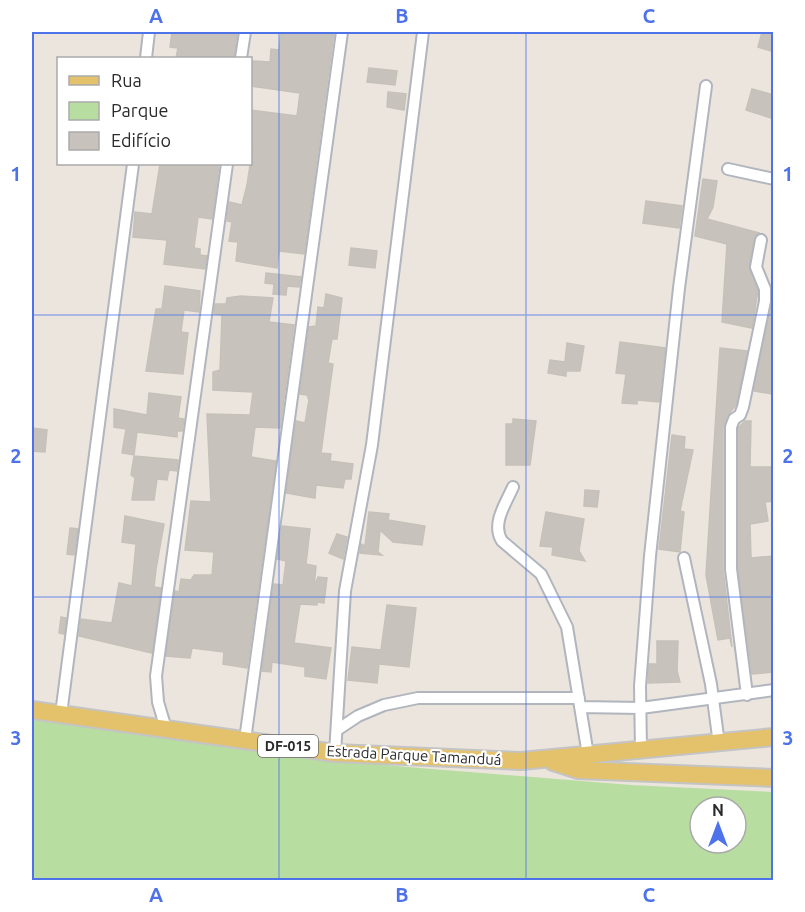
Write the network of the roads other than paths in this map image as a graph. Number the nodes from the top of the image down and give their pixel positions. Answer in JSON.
{"nodes":[{"id":1,"x":149,"y":32,"type":"edge"},
{"id":2,"x":245,"y":32,"type":"edge"},
{"id":3,"x":342,"y":32,"type":"edge"},
{"id":4,"x":423,"y":32,"type":"edge"},
{"id":5,"x":146,"y":57,"type":"edge"},
{"id":6,"x":241,"y":57,"type":"edge"},
{"id":7,"x":706,"y":86,"type":"dead end"},
{"id":8,"x":133,"y":165,"type":"edge"},
{"id":9,"x":227,"y":165,"type":"edge"},
{"id":10,"x":728,"y":169,"type":"dead end"},
{"id":11,"x":774,"y":179,"type":"edge"},
{"id":12,"x":761,"y":240,"type":"dead end"},
{"id":13,"x":513,"y":487,"type":"dead end"},
{"id":14,"x":684,"y":558,"type":"dead end"},
{"id":15,"x":774,"y":690,"type":"edge"},
{"id":16,"x":747,"y":695,"type":"junction"},
{"id":17,"x":713,"y":699,"type":"junction"},
{"id":18,"x":580,"y":703,"type":"junction"},
{"id":19,"x":641,"y":708,"type":"junction"},
{"id":20,"x":32,"y":710,"type":"edge"},
{"id":21,"x":61,"y":714,"type":"junction"},
{"id":22,"x":166,"y":729,"type":"junction"},
{"id":23,"x":337,"y":730,"type":"junction"},
{"id":24,"x":774,"y":737,"type":"edge"},
{"id":25,"x":245,"y":740,"type":"junction"},
{"id":26,"x":719,"y":744,"type":"junction"},
{"id":27,"x":641,"y":750,"type":"junction"},
{"id":28,"x":336,"y":753,"type":"junction"},
{"id":29,"x":588,"y":755,"type":"junction"},
{"id":30,"x":547,"y":760,"type":"junction"},
{"id":31,"x":774,"y":778,"type":"edge"}],
"edges":[{"from":1,"to":5,"type":"street"},
{"from":2,"to":6,"type":"street"},
{"from":3,"to":25,"type":"street"},
{"from":4,"to":23,"type":"street"},
{"from":7,"to":19,"type":"street"},
{"from":8,"to":21,"type":"street"},
{"from":9,"to":22,"type":"street"},
{"from":10,"to":11,"type":"street"},
{"from":12,"to":16,"type":"street"},
{"from":13,"to":18,"type":"street"},
{"from":14,"to":17,"type":"street"},
{"from":15,"to":16,"type":"street"},
{"from":16,"to":17,"type":"street"},
{"from":17,"to":19,"type":"street"},
{"from":17,"to":26,"type":"street"},
{"from":18,"to":19,"type":"street"},
{"from":18,"to":23,"type":"street"},
{"from":18,"to":29,"type":"street"},
{"from":19,"to":27,"type":"street"},
{"from":20,"to":21,"type":"main road","name":"Estrada Parque Tamanduá","number":"DF-015"},
{"from":21,"to":22,"type":"main road","name":"Estrada Parque Tamanduá","number":"DF-015"},
{"from":22,"to":25,"type":"main road","name":"Estrada Parque Tamanduá","number":"DF-015"},
{"from":23,"to":28,"type":"street"},
{"from":24,"to":26,"type":"main road","name":"Estrada Parque Tamanduá","number":"DF-015"},
{"from":25,"to":28,"type":"main road","name":"Estrada Parque Tamanduá","number":"DF-015"},
{"from":26,"to":27,"type":"main road","name":"Estrada Parque Tamanduá","number":"DF-015"},
{"from":27,"to":29,"type":"main road","name":"Estrada Parque Tamanduá","number":"DF-015"},
{"from":28,"to":30,"type":"main road","name":"Estrada Parque Tamanduá","number":"DF-015"},
{"from":29,"to":30,"type":"main road","name":"Estrada Parque Tamanduá","number":"DF-015"},
{"from":30,"to":31,"type":"main road","name":"Estrada Parque Tamanduá","number":"DF-015"}]}
